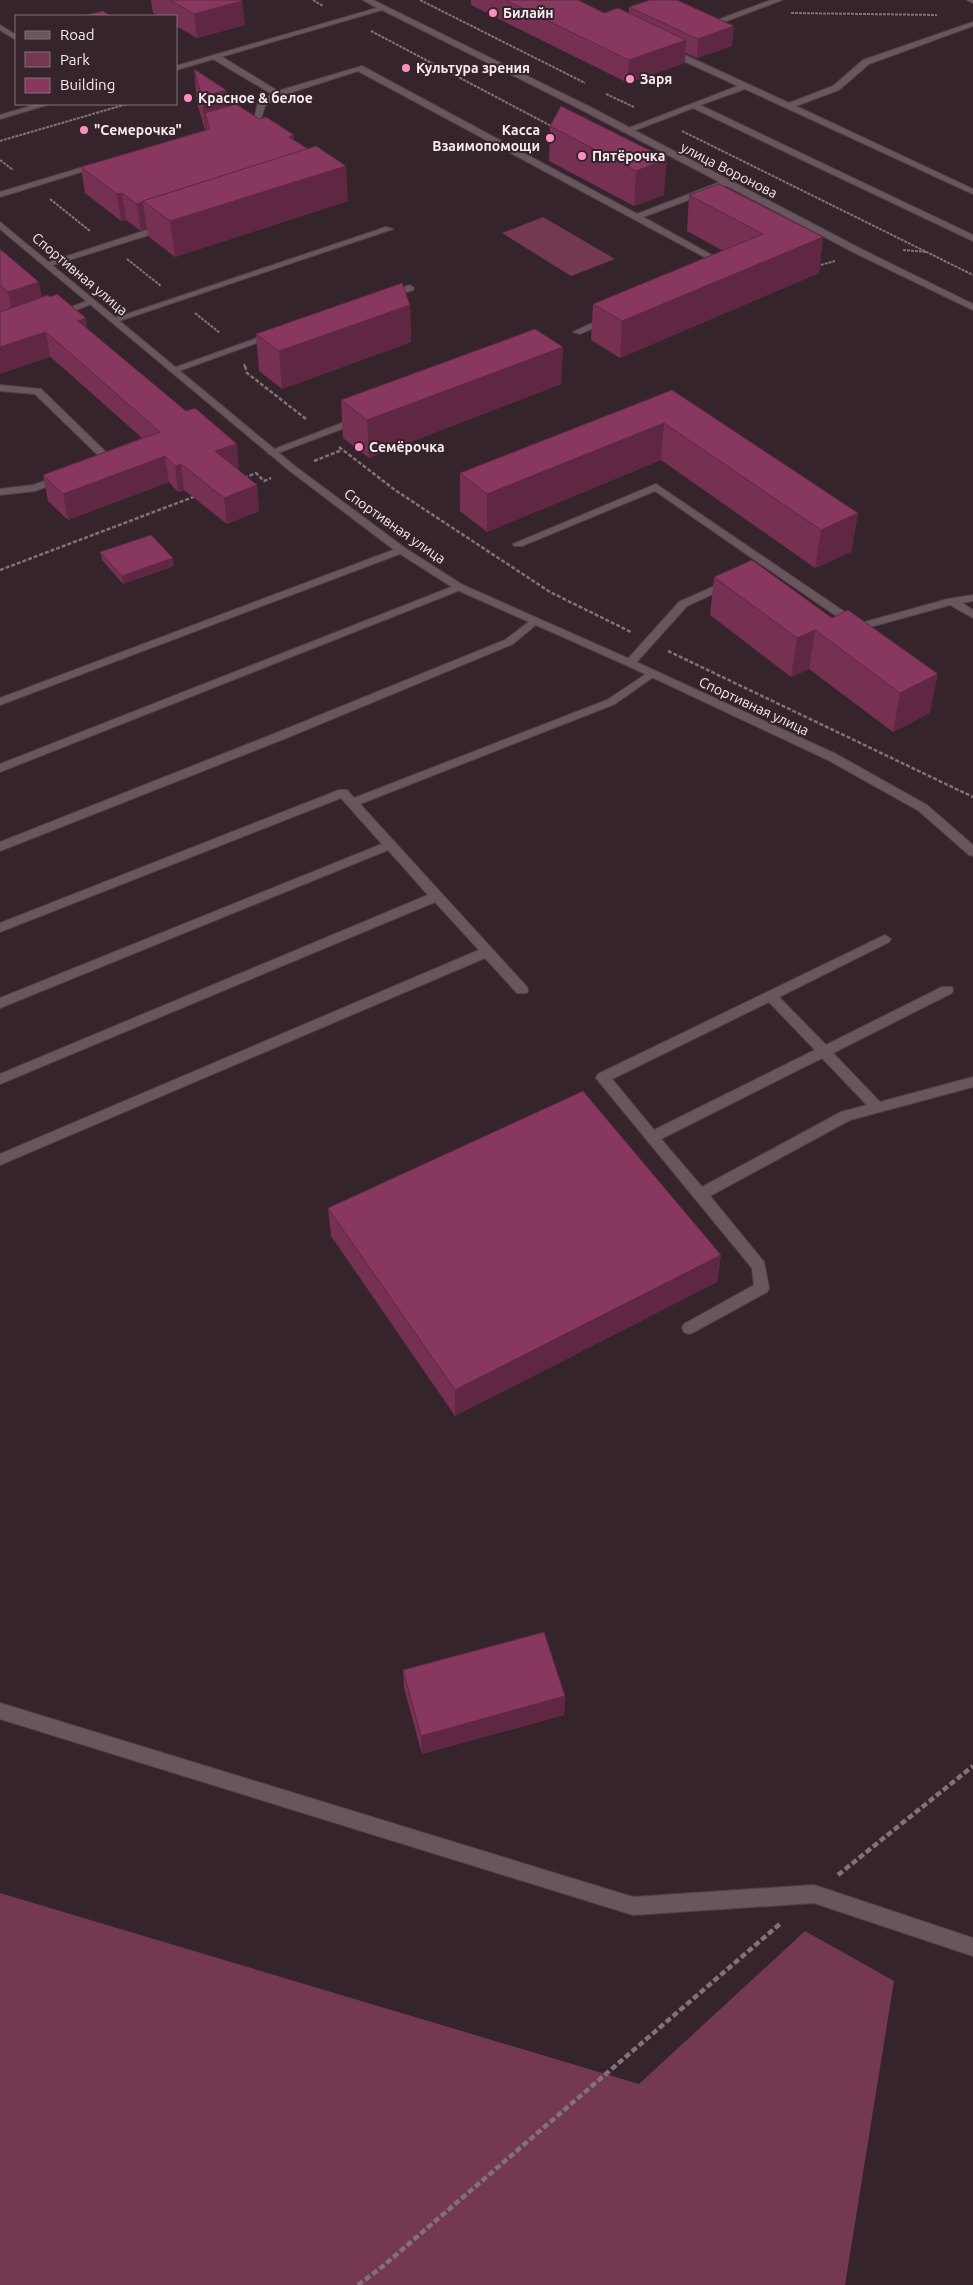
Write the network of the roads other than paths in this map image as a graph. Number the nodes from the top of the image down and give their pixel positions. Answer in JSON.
{"nodes":[{"id":1,"x":367,"y":0,"type":"edge"},
{"id":2,"x":778,"y":0,"type":"edge"},
{"id":3,"x":383,"y":8,"type":"junction"},
{"id":4,"x":973,"y":24,"type":"edge"},
{"id":5,"x":705,"y":26,"type":"edge"},
{"id":6,"x":0,"y":27,"type":"edge"},
{"id":7,"x":15,"y":37,"type":"edge"},
{"id":8,"x":665,"y":49,"type":"edge"},
{"id":9,"x":216,"y":57,"type":"junction"},
{"id":10,"x":178,"y":67,"type":"edge"},
{"id":11,"x":745,"y":86,"type":"junction"},
{"id":12,"x":277,"y":94,"type":"junction"},
{"id":13,"x":42,"y":105,"type":"edge"},
{"id":14,"x":695,"y":106,"type":"junction"},
{"id":15,"x":790,"y":106,"type":"junction"},
{"id":16,"x":0,"y":117,"type":"edge"},
{"id":17,"x":258,"y":120,"type":"junction"},
{"id":18,"x":265,"y":125,"type":"edge"},
{"id":19,"x":229,"y":128,"type":"edge"},
{"id":20,"x":625,"y":131,"type":"junction"},
{"id":21,"x":108,"y":163,"type":"edge"},
{"id":22,"x":726,"y":183,"type":"junction"},
{"id":23,"x":973,"y":192,"type":"edge"},
{"id":24,"x":0,"y":195,"type":"edge"},
{"id":25,"x":636,"y":218,"type":"junction"},
{"id":26,"x":173,"y":224,"type":"edge"},
{"id":27,"x":0,"y":225,"type":"edge"},
{"id":28,"x":388,"y":229,"type":"dead end"},
{"id":29,"x":973,"y":238,"type":"edge"},
{"id":30,"x":47,"y":264,"type":"junction"},
{"id":31,"x":722,"y":272,"type":"edge"},
{"id":32,"x":410,"y":288,"type":"dead end"},
{"id":33,"x":373,"y":301,"type":"edge"},
{"id":34,"x":92,"y":302,"type":"junction"},
{"id":35,"x":973,"y":307,"type":"edge"},
{"id":36,"x":614,"y":317,"type":"edge"},
{"id":37,"x":46,"y":318,"type":"edge"},
{"id":38,"x":114,"y":320,"type":"junction"},
{"id":39,"x":283,"y":332,"type":"edge"},
{"id":40,"x":577,"y":332,"type":"dead end"},
{"id":41,"x":173,"y":370,"type":"junction"},
{"id":42,"x":0,"y":388,"type":"edge"},
{"id":43,"x":368,"y":416,"type":"edge"},
{"id":44,"x":272,"y":452,"type":"junction"},
{"id":45,"x":90,"y":467,"type":"edge"},
{"id":46,"x":72,"y":474,"type":"edge"},
{"id":47,"x":0,"y":492,"type":"edge"},
{"id":48,"x":518,"y":544,"type":"dead end"},
{"id":49,"x":401,"y":550,"type":"junction"},
{"id":50,"x":742,"y":577,"type":"edge"},
{"id":51,"x":459,"y":587,"type":"junction"},
{"id":52,"x":973,"y":598,"type":"edge"},
{"id":53,"x":952,"y":601,"type":"junction"},
{"id":54,"x":973,"y":614,"type":"edge"},
{"id":55,"x":534,"y":621,"type":"junction"},
{"id":56,"x":859,"y":627,"type":"junction"},
{"id":57,"x":874,"y":638,"type":"edge"},
{"id":58,"x":630,"y":663,"type":"junction"},
{"id":59,"x":652,"y":673,"type":"junction"},
{"id":60,"x":0,"y":702,"type":"edge"},
{"id":61,"x":0,"y":768,"type":"edge"},
{"id":62,"x":352,"y":803,"type":"junction"},
{"id":63,"x":390,"y":845,"type":"junction"},
{"id":64,"x":0,"y":847,"type":"edge"},
{"id":65,"x":973,"y":852,"type":"edge"},
{"id":66,"x":437,"y":896,"type":"junction"},
{"id":67,"x":0,"y":928,"type":"edge"},
{"id":68,"x":885,"y":939,"type":"dead end"},
{"id":69,"x":487,"y":952,"type":"junction"},
{"id":70,"x":522,"y":990,"type":"dead end"},
{"id":71,"x":948,"y":990,"type":"dead end"},
{"id":72,"x":770,"y":995,"type":"junction"},
{"id":73,"x":0,"y":1003,"type":"edge"},
{"id":74,"x":824,"y":1051,"type":"junction"},
{"id":75,"x":0,"y":1079,"type":"edge"},
{"id":76,"x":973,"y":1082,"type":"edge"},
{"id":77,"x":878,"y":1108,"type":"junction"},
{"id":78,"x":652,"y":1137,"type":"junction"},
{"id":79,"x":0,"y":1160,"type":"edge"},
{"id":80,"x":700,"y":1195,"type":"junction"},
{"id":81,"x":689,"y":1328,"type":"dead end"},
{"id":82,"x":0,"y":1711,"type":"edge"},
{"id":83,"x":973,"y":1947,"type":"edge"}],
"edges":[{"from":1,"to":3,"type":"street","name":"улица Воронова"},
{"from":2,"to":5,"type":"street"},
{"from":3,"to":9,"type":"street"},
{"from":3,"to":20,"type":"street","name":"улица Воронова"},
{"from":4,"to":15,"type":"street"},
{"from":6,"to":7,"type":"street"},
{"from":8,"to":11,"type":"street"},
{"from":9,"to":10,"type":"street"},
{"from":9,"to":12,"type":"street"},
{"from":11,"to":14,"type":"street"},
{"from":11,"to":15,"type":"street"},
{"from":12,"to":17,"type":"street"},
{"from":12,"to":25,"type":"street"},
{"from":13,"to":16,"type":"street"},
{"from":14,"to":20,"type":"street"},
{"from":14,"to":29,"type":"street"},
{"from":15,"to":23,"type":"street"},
{"from":17,"to":18,"type":"street"},
{"from":17,"to":19,"type":"street"},
{"from":20,"to":22,"type":"street","name":"улица Воронова"},
{"from":21,"to":24,"type":"street"},
{"from":22,"to":25,"type":"street"},
{"from":22,"to":35,"type":"street","name":"улица Воронова"},
{"from":25,"to":31,"type":"street"},
{"from":26,"to":30,"type":"street"},
{"from":27,"to":30,"type":"street","name":"Спортивная улица"},
{"from":28,"to":38,"type":"street"},
{"from":30,"to":34,"type":"street","name":"Спортивная улица"},
{"from":32,"to":33,"type":"street"},
{"from":34,"to":37,"type":"street"},
{"from":34,"to":38,"type":"street","name":"Спортивная улица"},
{"from":36,"to":40,"type":"street"},
{"from":38,"to":41,"type":"street","name":"Спортивная улица"},
{"from":39,"to":41,"type":"street"},
{"from":41,"to":44,"type":"street","name":"Спортивная улица"},
{"from":42,"to":45,"type":"street"},
{"from":43,"to":44,"type":"street"},
{"from":44,"to":49,"type":"street","name":"Спортивная улица"},
{"from":46,"to":47,"type":"street"},
{"from":48,"to":56,"type":"street"},
{"from":49,"to":51,"type":"street","name":"Спортивная улица"},
{"from":49,"to":60,"type":"street"},
{"from":50,"to":58,"type":"lane"},
{"from":51,"to":55,"type":"street","name":"Спортивная улица"},
{"from":51,"to":61,"type":"street"},
{"from":52,"to":53,"type":"street"},
{"from":53,"to":54,"type":"lane"},
{"from":53,"to":56,"type":"street"},
{"from":55,"to":58,"type":"street","name":"Спортивная улица"},
{"from":55,"to":64,"type":"street"},
{"from":56,"to":57,"type":"street"},
{"from":58,"to":59,"type":"street","name":"Спортивная улица"},
{"from":59,"to":62,"type":"street"},
{"from":59,"to":65,"type":"street","name":"Спортивная улица"},
{"from":62,"to":63,"type":"street"},
{"from":62,"to":67,"type":"street"},
{"from":63,"to":66,"type":"street"},
{"from":63,"to":73,"type":"street"},
{"from":66,"to":69,"type":"street"},
{"from":66,"to":75,"type":"street"},
{"from":68,"to":72,"type":"street"},
{"from":69,"to":70,"type":"street"},
{"from":69,"to":79,"type":"street"},
{"from":71,"to":74,"type":"street"},
{"from":72,"to":74,"type":"street"},
{"from":72,"to":78,"type":"street"},
{"from":74,"to":77,"type":"street"},
{"from":74,"to":78,"type":"street"},
{"from":76,"to":77,"type":"street"},
{"from":77,"to":80,"type":"street"},
{"from":78,"to":80,"type":"street"},
{"from":80,"to":81,"type":"street"},
{"from":82,"to":83,"type":"street"}]}
